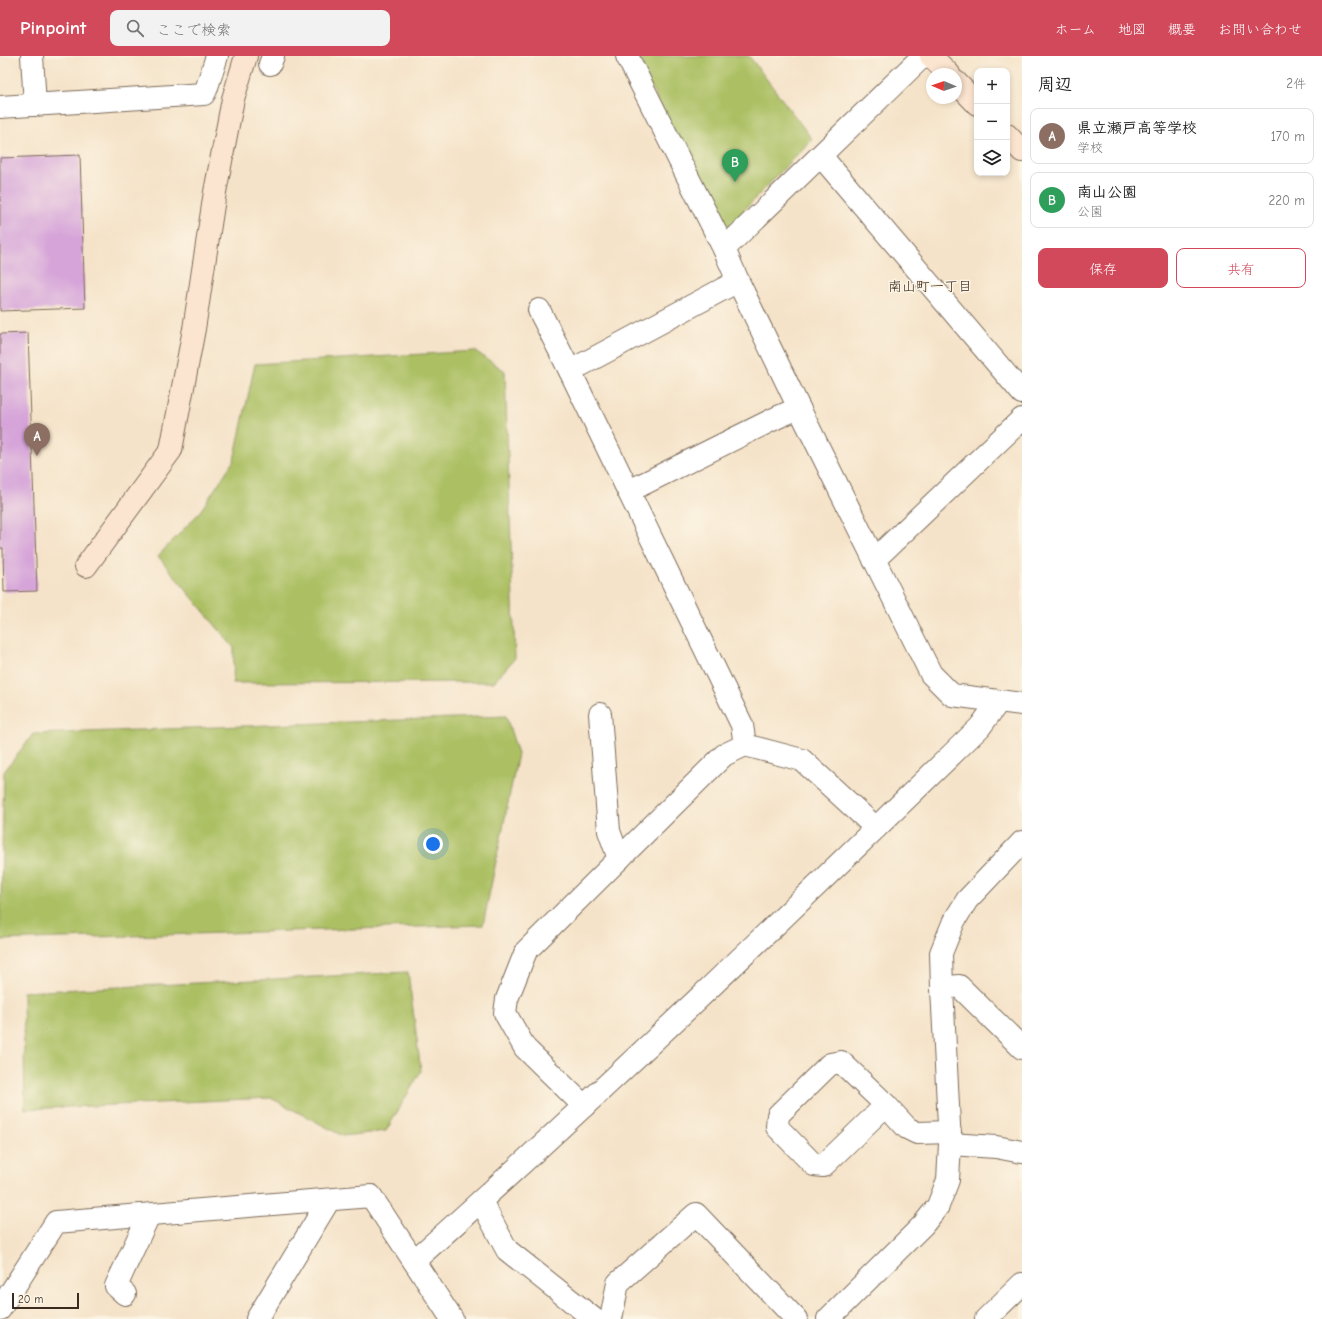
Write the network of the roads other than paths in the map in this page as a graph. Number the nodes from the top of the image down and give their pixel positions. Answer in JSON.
{"nodes":[{"id":1,"x":32,"y":56,"type":"edge"},
{"id":2,"x":217,"y":56,"type":"edge"},
{"id":3,"x":246,"y":56,"type":"edge"},
{"id":4,"x":627,"y":56,"type":"edge"},
{"id":5,"x":922,"y":56,"type":"edge"},
{"id":6,"x":931,"y":56,"type":"edge"},
{"id":7,"x":942,"y":68,"type":"edge"},
{"id":8,"x":962,"y":88,"type":"edge"},
{"id":9,"x":974,"y":101,"type":"edge"},
{"id":10,"x":35,"y":105,"type":"junction"},
{"id":11,"x":0,"y":107,"type":"edge"},
{"id":12,"x":1010,"y":138,"type":"edge"},
{"id":13,"x":1022,"y":151,"type":"edge"},
{"id":14,"x":821,"y":156,"type":"junction"},
{"id":15,"x":724,"y":249,"type":"junction"},
{"id":16,"x":738,"y":281,"type":"junction"},
{"id":17,"x":538,"y":310,"type":"dead end"},
{"id":18,"x":570,"y":370,"type":"junction"},
{"id":19,"x":1022,"y":393,"type":"edge"},
{"id":20,"x":799,"y":408,"type":"junction"},
{"id":21,"x":1022,"y":419,"type":"edge"},
{"id":22,"x":629,"y":491,"type":"junction"},
{"id":23,"x":874,"y":560,"type":"junction"},
{"id":24,"x":86,"y":566,"type":"dead end"},
{"id":25,"x":999,"y":701,"type":"junction"},
{"id":26,"x":1022,"y":704,"type":"edge"},
{"id":27,"x":600,"y":714,"type":"dead end"},
{"id":28,"x":745,"y":745,"type":"junction"},
{"id":29,"x":876,"y":828,"type":"junction"},
{"id":30,"x":1019,"y":851,"type":"edge"},
{"id":31,"x":619,"y":859,"type":"junction"},
{"id":32,"x":942,"y":988,"type":"junction"},
{"id":33,"x":1022,"y":1048,"type":"edge"},
{"id":34,"x":886,"y":1105,"type":"junction"},
{"id":35,"x":584,"y":1106,"type":"junction"},
{"id":36,"x":950,"y":1138,"type":"junction"},
{"id":37,"x":1022,"y":1152,"type":"edge"},
{"id":38,"x":329,"y":1200,"type":"junction"},
{"id":39,"x":481,"y":1201,"type":"junction"},
{"id":40,"x":149,"y":1215,"type":"junction"},
{"id":41,"x":414,"y":1261,"type":"junction"},
{"id":42,"x":1022,"y":1284,"type":"edge"},
{"id":43,"x":125,"y":1294,"type":"dead end"},
{"id":44,"x":2,"y":1302,"type":"edge"},
{"id":45,"x":258,"y":1319,"type":"edge"},
{"id":46,"x":452,"y":1319,"type":"edge"},
{"id":47,"x":594,"y":1319,"type":"edge"},
{"id":48,"x":611,"y":1319,"type":"edge"},
{"id":49,"x":796,"y":1319,"type":"edge"},
{"id":50,"x":828,"y":1319,"type":"edge"},
{"id":51,"x":986,"y":1319,"type":"edge"}],
"edges":[{"from":1,"to":10,"type":"street"},
{"from":2,"to":10,"type":"street"},
{"from":3,"to":24,"type":"street"},
{"from":4,"to":15,"type":"street"},
{"from":5,"to":14,"type":"street"},
{"from":6,"to":7,"type":"street"},
{"from":8,"to":9,"type":"street"},
{"from":10,"to":11,"type":"street"},
{"from":12,"to":13,"type":"street"},
{"from":14,"to":15,"type":"street"},
{"from":14,"to":19,"type":"street"},
{"from":15,"to":16,"type":"street"},
{"from":16,"to":18,"type":"street"},
{"from":16,"to":20,"type":"street"},
{"from":17,"to":18,"type":"street"},
{"from":18,"to":22,"type":"street"},
{"from":20,"to":22,"type":"street"},
{"from":20,"to":23,"type":"street"},
{"from":21,"to":23,"type":"street"},
{"from":22,"to":28,"type":"street"},
{"from":23,"to":25,"type":"street"},
{"from":25,"to":26,"type":"street"},
{"from":25,"to":29,"type":"street"},
{"from":27,"to":31,"type":"street"},
{"from":28,"to":29,"type":"street"},
{"from":28,"to":31,"type":"street"},
{"from":29,"to":35,"type":"street"},
{"from":30,"to":32,"type":"street"},
{"from":31,"to":35,"type":"street"},
{"from":32,"to":33,"type":"street"},
{"from":32,"to":36,"type":"street"},
{"from":34,"to":34,"type":"street"},
{"from":34,"to":36,"type":"street"},
{"from":35,"to":39,"type":"street"},
{"from":36,"to":37,"type":"street"},
{"from":36,"to":50,"type":"street"},
{"from":38,"to":40,"type":"street"},
{"from":38,"to":41,"type":"street"},
{"from":38,"to":45,"type":"street"},
{"from":39,"to":41,"type":"street"},
{"from":39,"to":47,"type":"street"},
{"from":40,"to":43,"type":"street"},
{"from":40,"to":44,"type":"street"},
{"from":41,"to":46,"type":"street"},
{"from":42,"to":51,"type":"street"},
{"from":48,"to":49,"type":"street"}]}
